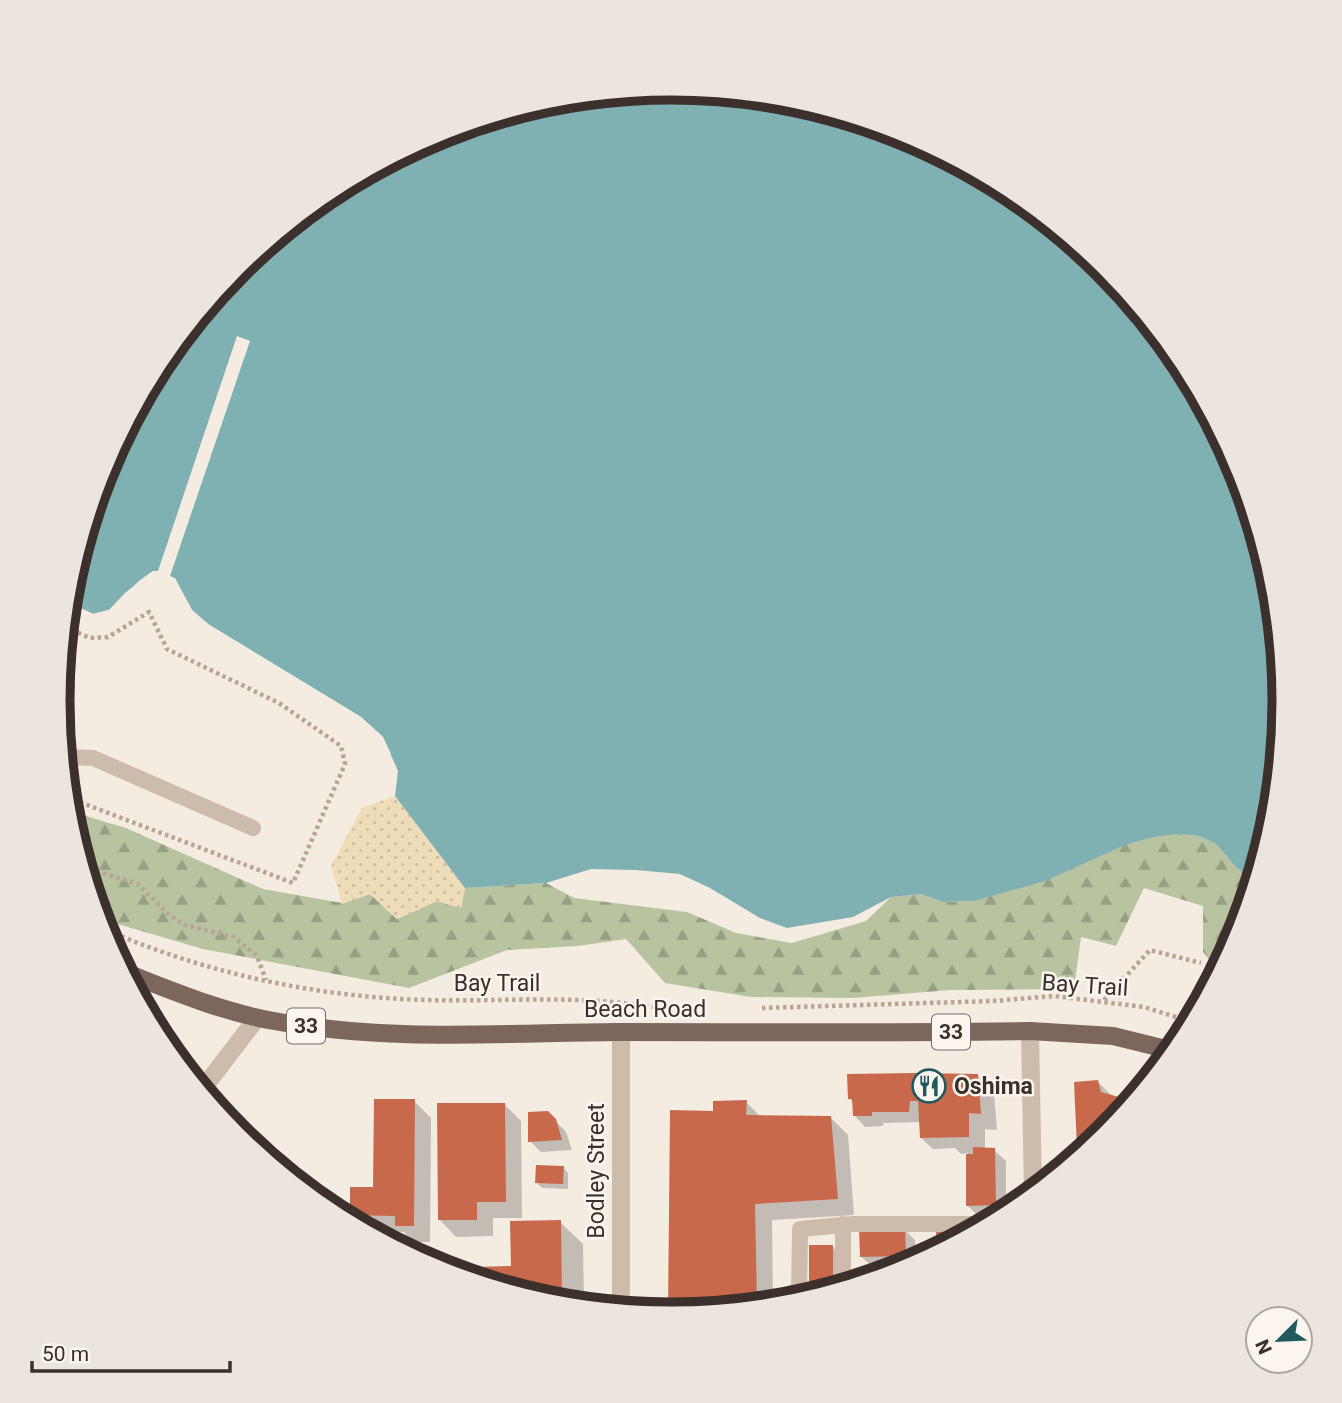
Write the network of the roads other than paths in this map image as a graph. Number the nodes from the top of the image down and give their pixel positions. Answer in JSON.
{"nodes":[{"id":1,"x":73,"y":757,"type":"edge"},
{"id":2,"x":253,"y":828,"type":"dead end"},
{"id":3,"x":138,"y":977,"type":"edge"},
{"id":4,"x":257,"y":1018,"type":"junction"},
{"id":5,"x":1030,"y":1031,"type":"junction"},
{"id":6,"x":621,"y":1032,"type":"junction"},
{"id":7,"x":1162,"y":1048,"type":"edge"},
{"id":8,"x":207,"y":1083,"type":"edge"},
{"id":9,"x":1033,"y":1181,"type":"edge"},
{"id":10,"x":843,"y":1224,"type":"junction"},
{"id":11,"x":968,"y":1224,"type":"edge"},
{"id":12,"x":843,"y":1277,"type":"edge"},
{"id":13,"x":799,"y":1288,"type":"edge"},
{"id":14,"x":621,"y":1300,"type":"edge"}],
"edges":[{"from":1,"to":2,"type":"lane"},
{"from":3,"to":4,"type":"main road","name":"Beach Road","number":"33"},
{"from":4,"to":6,"type":"main road","name":"Beach Road","number":"33"},
{"from":4,"to":8,"type":"street"},
{"from":5,"to":6,"type":"main road","name":"Beach Road","number":"33"},
{"from":5,"to":7,"type":"main road","name":"Beach Road","number":"33"},
{"from":5,"to":9,"type":"street"},
{"from":6,"to":14,"type":"street","name":"Bodley Street"},
{"from":10,"to":11,"type":"lane"},
{"from":10,"to":12,"type":"lane"},
{"from":10,"to":13,"type":"lane"}]}
